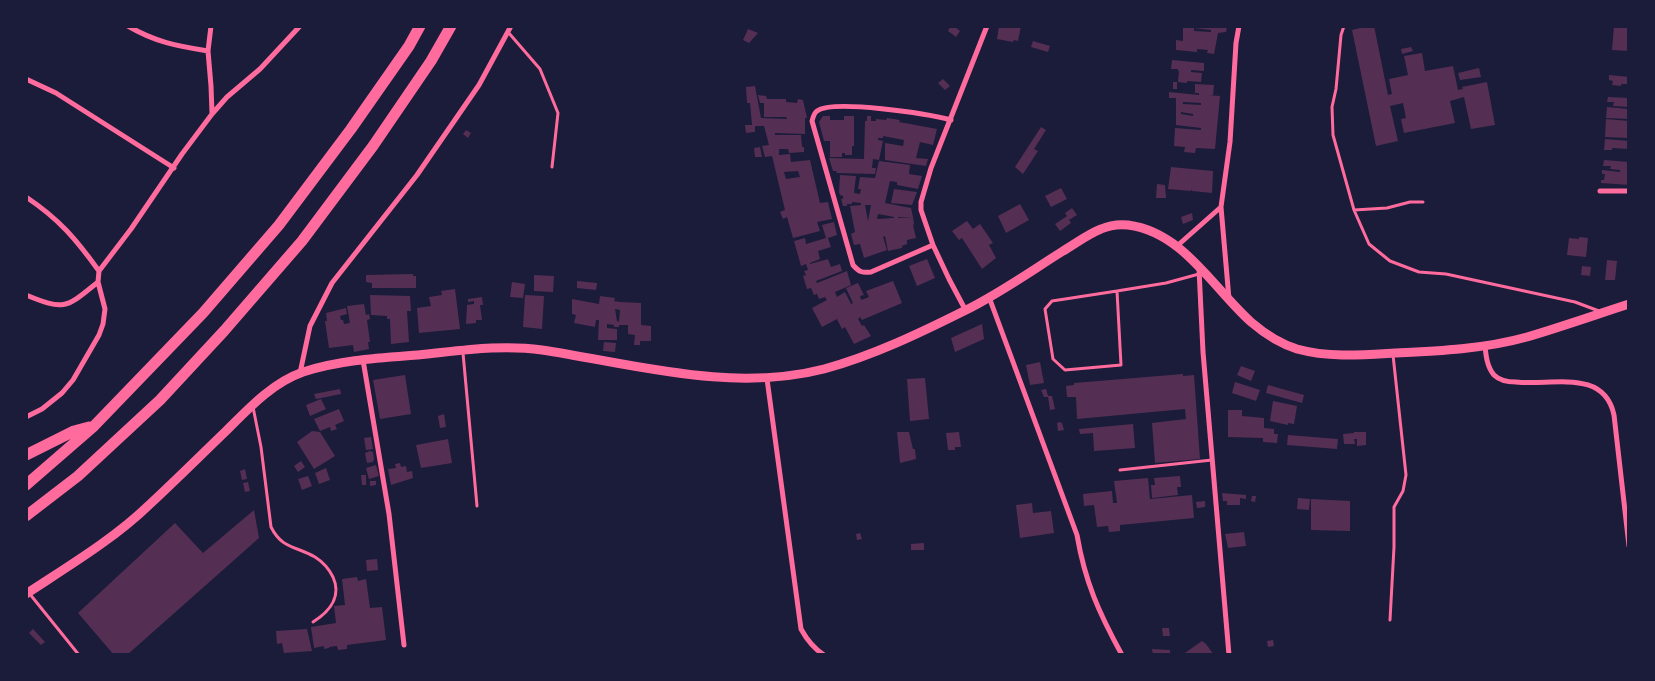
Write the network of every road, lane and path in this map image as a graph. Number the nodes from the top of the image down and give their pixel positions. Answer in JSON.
{"nodes":[{"id":1,"x":128,"y":26,"type":"edge"},
{"id":2,"x":211,"y":26,"type":"edge"},
{"id":3,"x":300,"y":26,"type":"edge"},
{"id":4,"x":420,"y":26,"type":"edge"},
{"id":5,"x":451,"y":26,"type":"edge"},
{"id":6,"x":511,"y":26,"type":"edge"},
{"id":7,"x":987,"y":26,"type":"edge"},
{"id":8,"x":1239,"y":26,"type":"edge"},
{"id":9,"x":1344,"y":26,"type":"edge"},
{"id":10,"x":508,"y":32,"type":"junction"},
{"id":11,"x":208,"y":51,"type":"junction"},
{"id":12,"x":26,"y":79,"type":"edge"},
{"id":13,"x":212,"y":114,"type":"junction"},
{"id":14,"x":951,"y":120,"type":"junction"},
{"id":15,"x":552,"y":167,"type":"dead end"},
{"id":16,"x":174,"y":168,"type":"junction"},
{"id":17,"x":1600,"y":191,"type":"dead end"},
{"id":18,"x":1629,"y":191,"type":"edge"},
{"id":19,"x":26,"y":196,"type":"edge"},
{"id":20,"x":1423,"y":202,"type":"dead end"},
{"id":21,"x":1221,"y":207,"type":"junction"},
{"id":22,"x":1354,"y":210,"type":"junction"},
{"id":23,"x":933,"y":245,"type":"junction"},
{"id":24,"x":1177,"y":246,"type":"junction"},
{"id":25,"x":1199,"y":270,"type":"junction"},
{"id":26,"x":99,"y":271,"type":"junction"},
{"id":27,"x":98,"y":282,"type":"junction"},
{"id":28,"x":1117,"y":290,"type":"junction"},
{"id":29,"x":26,"y":295,"type":"edge"},
{"id":30,"x":989,"y":297,"type":"junction"},
{"id":31,"x":1229,"y":300,"type":"junction"},
{"id":32,"x":1629,"y":304,"type":"edge"},
{"id":33,"x":966,"y":311,"type":"junction"},
{"id":34,"x":1602,"y":313,"type":"junction"},
{"id":35,"x":1485,"y":346,"type":"junction"},
{"id":36,"x":463,"y":350,"type":"junction"},
{"id":37,"x":1393,"y":354,"type":"junction"},
{"id":38,"x":363,"y":360,"type":"junction"},
{"id":39,"x":300,"y":374,"type":"junction"},
{"id":40,"x":767,"y":379,"type":"junction"},
{"id":41,"x":253,"y":404,"type":"junction"},
{"id":42,"x":26,"y":417,"type":"edge"},
{"id":43,"x":94,"y":426,"type":"junction"},
{"id":44,"x":26,"y":455,"type":"edge"},
{"id":45,"x":1212,"y":460,"type":"junction"},
{"id":46,"x":1120,"y":470,"type":"dead end"},
{"id":47,"x":26,"y":485,"type":"edge"},
{"id":48,"x":477,"y":506,"type":"dead end"},
{"id":49,"x":26,"y":516,"type":"edge"},
{"id":50,"x":1629,"y":546,"type":"edge"},
{"id":51,"x":27,"y":593,"type":"edge"},
{"id":52,"x":1390,"y":620,"type":"dead end"},
{"id":53,"x":313,"y":622,"type":"dead end"},
{"id":54,"x":404,"y":645,"type":"dead end"},
{"id":55,"x":79,"y":655,"type":"edge"},
{"id":56,"x":824,"y":655,"type":"edge"},
{"id":57,"x":1122,"y":655,"type":"edge"},
{"id":58,"x":1229,"y":655,"type":"edge"}],
"edges":[{"from":1,"to":11,"type":"street"},
{"from":2,"to":11,"type":"street"},
{"from":3,"to":13,"type":"street"},
{"from":4,"to":43,"type":"highway"},
{"from":5,"to":49,"type":"highway"},
{"from":6,"to":10,"type":"street"},
{"from":7,"to":14,"type":"street"},
{"from":8,"to":21,"type":"street"},
{"from":9,"to":22,"type":"lane"},
{"from":10,"to":15,"type":"lane"},
{"from":10,"to":39,"type":"street"},
{"from":11,"to":13,"type":"street"},
{"from":12,"to":16,"type":"street"},
{"from":13,"to":16,"type":"street"},
{"from":14,"to":23,"type":"street"},
{"from":14,"to":23,"type":"street"},
{"from":16,"to":26,"type":"street"},
{"from":17,"to":18,"type":"street"},
{"from":19,"to":26,"type":"street"},
{"from":20,"to":22,"type":"lane"},
{"from":21,"to":24,"type":"street"},
{"from":21,"to":31,"type":"street"},
{"from":22,"to":34,"type":"lane"},
{"from":23,"to":33,"type":"street"},
{"from":24,"to":25,"type":"main road"},
{"from":24,"to":30,"type":"main road"},
{"from":25,"to":28,"type":"lane"},
{"from":25,"to":31,"type":"main road"},
{"from":25,"to":45,"type":"street"},
{"from":26,"to":27,"type":"street"},
{"from":27,"to":29,"type":"street"},
{"from":27,"to":42,"type":"street"},
{"from":28,"to":28,"type":"lane"},
{"from":30,"to":33,"type":"main road"},
{"from":30,"to":57,"type":"street"},
{"from":31,"to":37,"type":"main road"},
{"from":32,"to":34,"type":"main road"},
{"from":33,"to":40,"type":"main road"},
{"from":34,"to":35,"type":"main road"},
{"from":35,"to":37,"type":"main road"},
{"from":35,"to":50,"type":"street"},
{"from":36,"to":38,"type":"main road"},
{"from":36,"to":40,"type":"main road"},
{"from":36,"to":48,"type":"lane"},
{"from":37,"to":52,"type":"lane"},
{"from":38,"to":39,"type":"main road"},
{"from":38,"to":54,"type":"street"},
{"from":39,"to":41,"type":"main road"},
{"from":40,"to":56,"type":"street"},
{"from":41,"to":51,"type":"main road"},
{"from":41,"to":53,"type":"lane"},
{"from":43,"to":44,"type":"highway"},
{"from":43,"to":47,"type":"highway"},
{"from":45,"to":46,"type":"lane"},
{"from":45,"to":58,"type":"street"},
{"from":51,"to":55,"type":"lane"}]}
